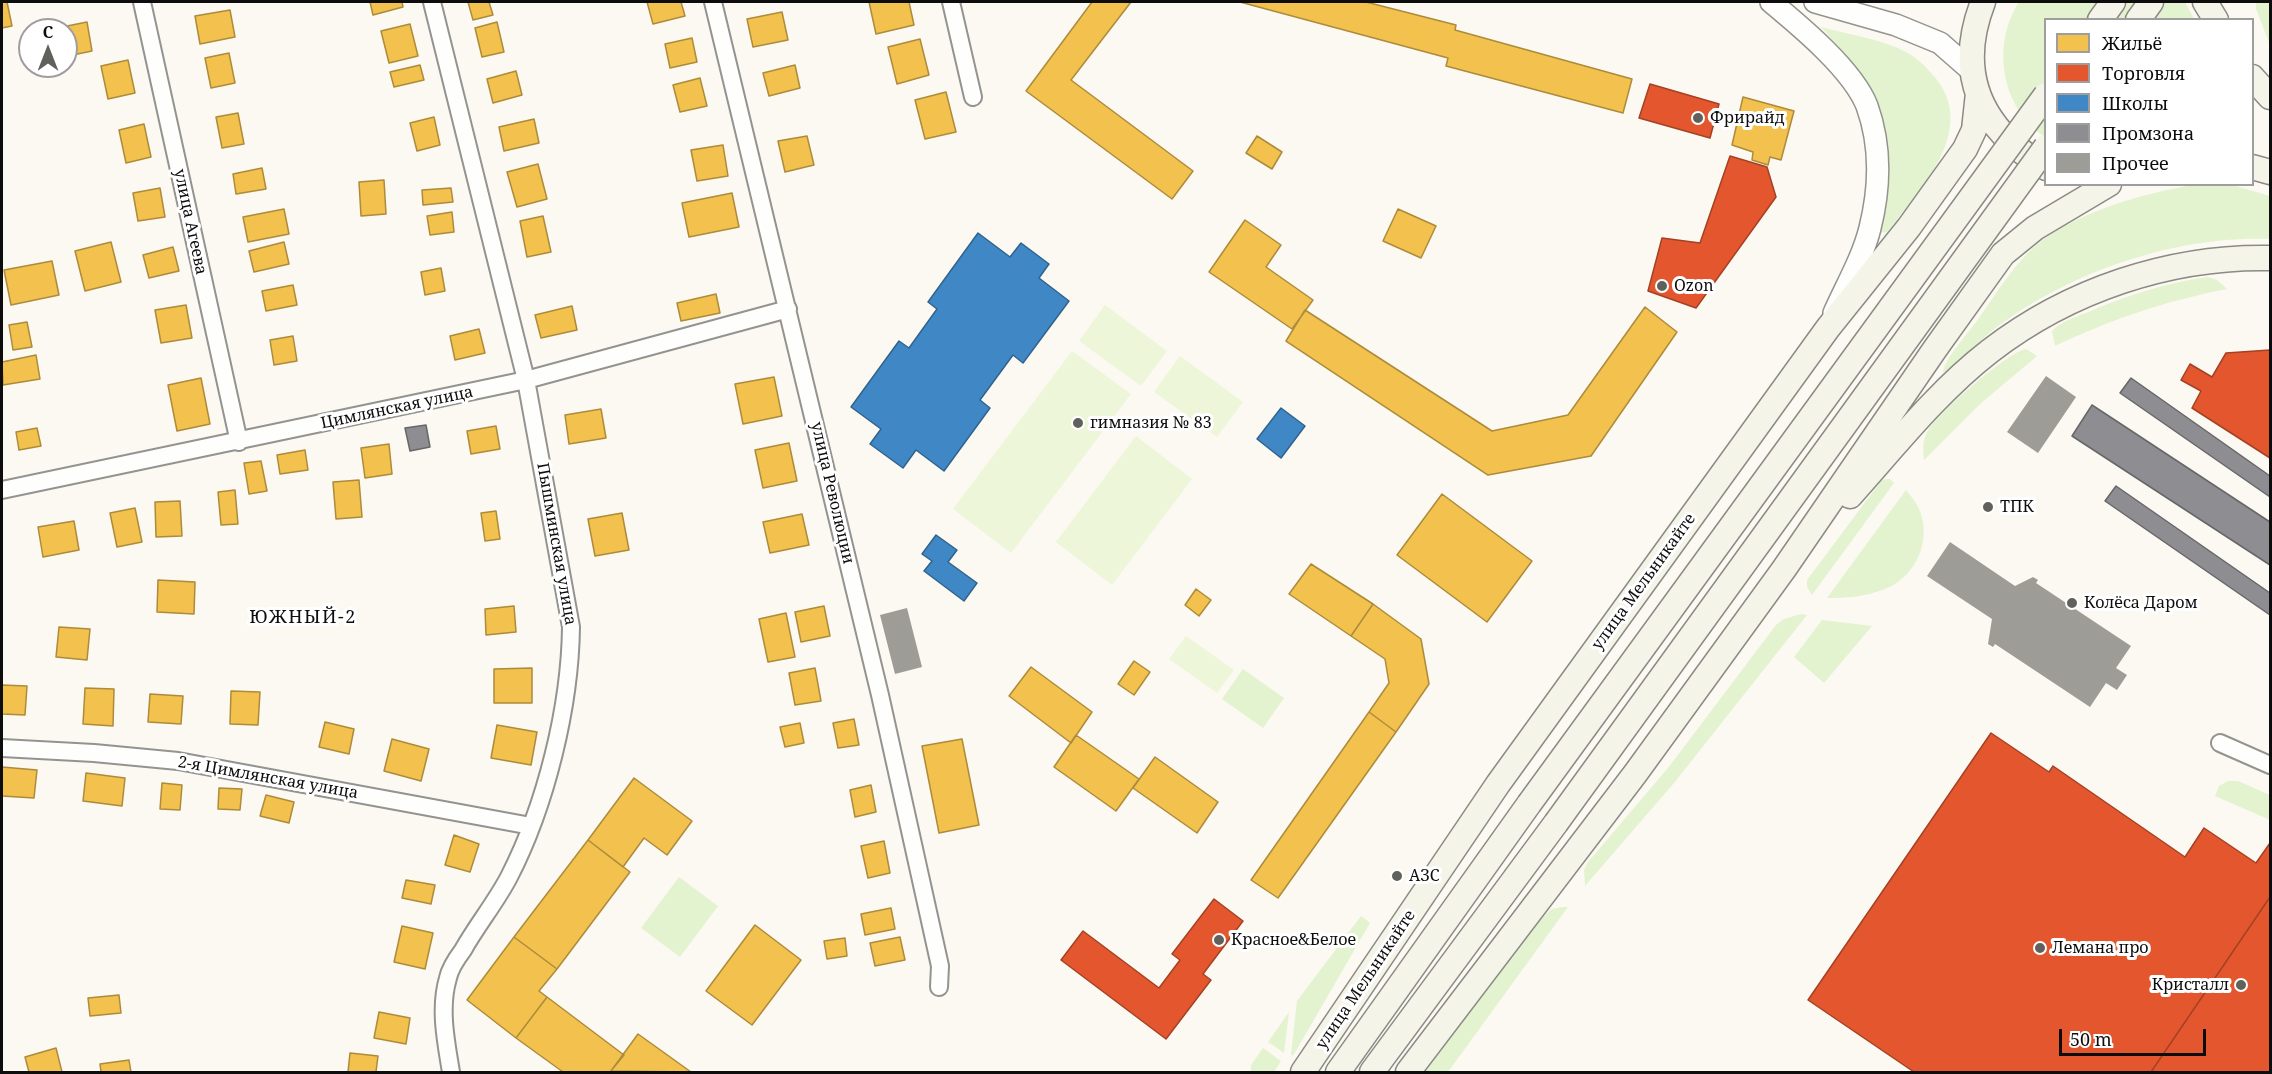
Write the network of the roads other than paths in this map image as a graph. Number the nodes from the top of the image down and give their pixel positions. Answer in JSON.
{"nodes":[{"id":1,"x":142,"y":2,"type":"edge"},
{"id":2,"x":432,"y":2,"type":"edge"},
{"id":3,"x":713,"y":2,"type":"edge"},
{"id":4,"x":951,"y":2,"type":"edge"},
{"id":5,"x":1771,"y":2,"type":"edge"},
{"id":6,"x":1815,"y":2,"type":"edge"},
{"id":7,"x":1983,"y":2,"type":"edge"},
{"id":8,"x":2113,"y":2,"type":"edge"},
{"id":9,"x":2151,"y":2,"type":"edge"},
{"id":10,"x":2101,"y":18,"type":"edge"},
{"id":11,"x":2139,"y":18,"type":"edge"},
{"id":12,"x":2254,"y":78,"type":"edge"},
{"id":13,"x":1975,"y":82,"type":"junction"},
{"id":14,"x":973,"y":97,"type":"dead end"},
{"id":15,"x":2044,"y":97,"type":"edge"},
{"id":16,"x":2271,"y":97,"type":"edge"},
{"id":17,"x":2044,"y":150,"type":"edge"},
{"id":18,"x":2044,"y":167,"type":"edge"},
{"id":19,"x":2254,"y":167,"type":"edge"},
{"id":20,"x":2271,"y":172,"type":"edge"},
{"id":21,"x":2106,"y":186,"type":"edge"},
{"id":22,"x":2271,"y":258,"type":"edge"},
{"id":23,"x":788,"y":309,"type":"junction"},
{"id":24,"x":1828,"y":328,"type":"junction"},
{"id":25,"x":526,"y":380,"type":"junction"},
{"id":26,"x":239,"y":442,"type":"junction"},
{"id":27,"x":2,"y":490,"type":"edge"},
{"id":28,"x":1784,"y":569,"type":"junction"},
{"id":29,"x":2220,"y":742,"type":"dead end"},
{"id":30,"x":2,"y":748,"type":"edge"},
{"id":31,"x":2271,"y":765,"type":"edge"},
{"id":32,"x":531,"y":826,"type":"junction"},
{"id":33,"x":939,"y":987,"type":"dead end"},
{"id":34,"x":452,"y":1072,"type":"edge"},
{"id":35,"x":1304,"y":1072,"type":"edge"},
{"id":36,"x":1338,"y":1072,"type":"edge"},
{"id":37,"x":1372,"y":1072,"type":"edge"},
{"id":38,"x":1408,"y":1072,"type":"edge"}],
"edges":[{"from":1,"to":26,"type":"street","name":"улица Агеева"},
{"from":2,"to":25,"type":"street","name":"Пышминская улица"},
{"from":3,"to":23,"type":"street","name":"улица Революции"},
{"from":4,"to":14,"type":"street"},
{"from":5,"to":24,"type":"street"},
{"from":6,"to":13,"type":"street"},
{"from":7,"to":13,"type":"main road","name":"улица Мельникайте"},
{"from":8,"to":10,"type":"main road"},
{"from":9,"to":11,"type":"main road"},
{"from":12,"to":16,"type":"main road"},
{"from":13,"to":18,"type":"main road"},
{"from":13,"to":24,"type":"main road","name":"улица Мельникайте"},
{"from":15,"to":36,"type":"main road","name":"улица Мельникайте","bridge":true},
{"from":17,"to":37,"type":"main road","bridge":true},
{"from":19,"to":20,"type":"main road"},
{"from":21,"to":28,"type":"main road"},
{"from":22,"to":28,"type":"main road"},
{"from":23,"to":25,"type":"street","name":"Цимлянская улица"},
{"from":23,"to":33,"type":"street","name":"улица Революции"},
{"from":24,"to":35,"type":"main road","name":"улица Мельникайте"},
{"from":25,"to":26,"type":"street","name":"Цимлянская улица"},
{"from":25,"to":32,"type":"street","name":"Пышминская улица"},
{"from":26,"to":27,"type":"street","name":"Цимлянская улица"},
{"from":28,"to":38,"type":"main road"},
{"from":29,"to":31,"type":"street"},
{"from":30,"to":32,"type":"street","name":"2-я Цимлянская улица"},
{"from":32,"to":34,"type":"street","name":"Пышминская улица"}]}
